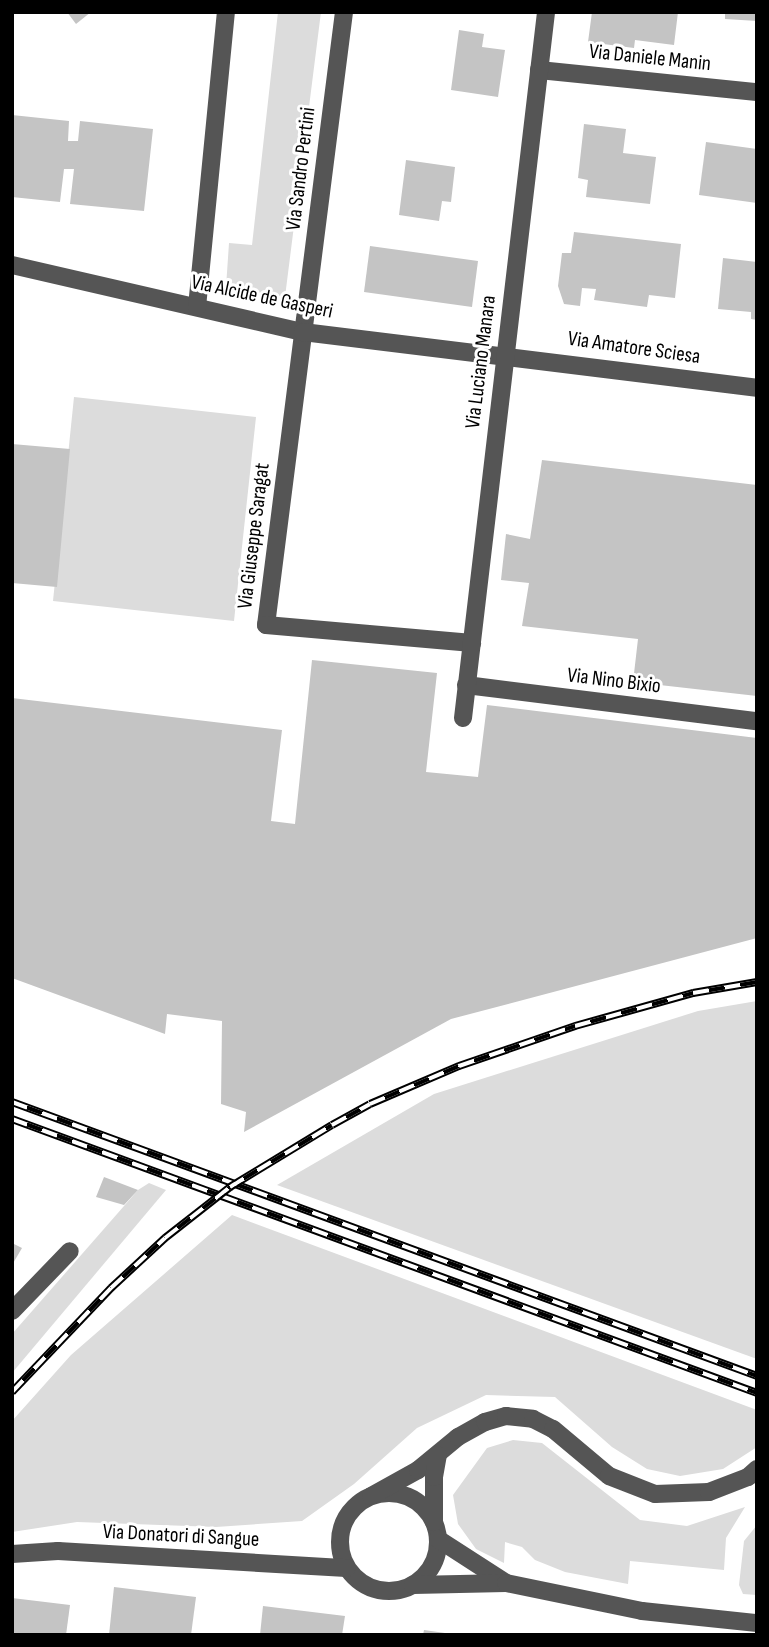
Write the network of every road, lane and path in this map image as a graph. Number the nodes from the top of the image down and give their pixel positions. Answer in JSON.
{"nodes":[{"id":1,"x":226,"y":12,"type":"edge"},
{"id":2,"x":344,"y":12,"type":"edge"},
{"id":3,"x":546,"y":12,"type":"edge"},
{"id":4,"x":539,"y":70,"type":"junction"},
{"id":5,"x":757,"y":92,"type":"edge"},
{"id":6,"x":12,"y":265,"type":"edge"},
{"id":7,"x":197,"y":307,"type":"junction"},
{"id":8,"x":303,"y":332,"type":"junction"},
{"id":9,"x":505,"y":354,"type":"junction"},
{"id":10,"x":757,"y":387,"type":"edge"},
{"id":11,"x":471,"y":643,"type":"junction"},
{"id":12,"x":466,"y":685,"type":"junction"},
{"id":13,"x":463,"y":718,"type":"dead end"},
{"id":14,"x":757,"y":721,"type":"edge"},
{"id":15,"x":70,"y":1251,"type":"dead end"},
{"id":16,"x":12,"y":1311,"type":"edge"},
{"id":17,"x":439,"y":1455,"type":"junction"},
{"id":18,"x":757,"y":1469,"type":"edge"},
{"id":19,"x":371,"y":1496,"type":"junction"},
{"id":20,"x":436,"y":1531,"type":"junction"},
{"id":21,"x":12,"y":1554,"type":"edge"},
{"id":22,"x":347,"y":1568,"type":"junction"},
{"id":23,"x":506,"y":1583,"type":"junction"},
{"id":24,"x":413,"y":1585,"type":"junction"},
{"id":25,"x":757,"y":1623,"type":"edge"}],
"edges":[{"from":1,"to":7,"type":"street"},
{"from":2,"to":8,"type":"street","name":"Via Sandro Pertini"},
{"from":3,"to":4,"type":"street","name":"Via Luciano Manara"},
{"from":4,"to":5,"type":"street","name":"Via Daniele Manin"},
{"from":4,"to":9,"type":"street","name":"Via Luciano Manara"},
{"from":6,"to":7,"type":"street","name":"Via Alcide de Gasperi"},
{"from":7,"to":8,"type":"street","name":"Via Alcide de Gasperi"},
{"from":8,"to":9,"type":"street","name":"Via Alcide de Gasperi"},
{"from":8,"to":11,"type":"street","name":"Via Giuseppe Saragat"},
{"from":9,"to":10,"type":"street","name":"Via Amatore Sciesa"},
{"from":9,"to":11,"type":"street","name":"Via Luciano Manara"},
{"from":11,"to":12,"type":"street","name":"Via Luciano Manara"},
{"from":12,"to":13,"type":"street","name":"Via Luciano Manara"},
{"from":12,"to":14,"type":"street","name":"Via Nino Bixio"},
{"from":15,"to":16,"type":"street"},
{"from":17,"to":18,"type":"street"},
{"from":17,"to":19,"type":"street"},
{"from":17,"to":20,"type":"street"},
{"from":19,"to":20,"type":"street"},
{"from":19,"to":22,"type":"street"},
{"from":20,"to":23,"type":"street"},
{"from":20,"to":24,"type":"street"},
{"from":21,"to":22,"type":"street","name":"Via Donatori di Sangue"},
{"from":22,"to":24,"type":"street"},
{"from":23,"to":24,"type":"street"},
{"from":23,"to":25,"type":"street"}]}
